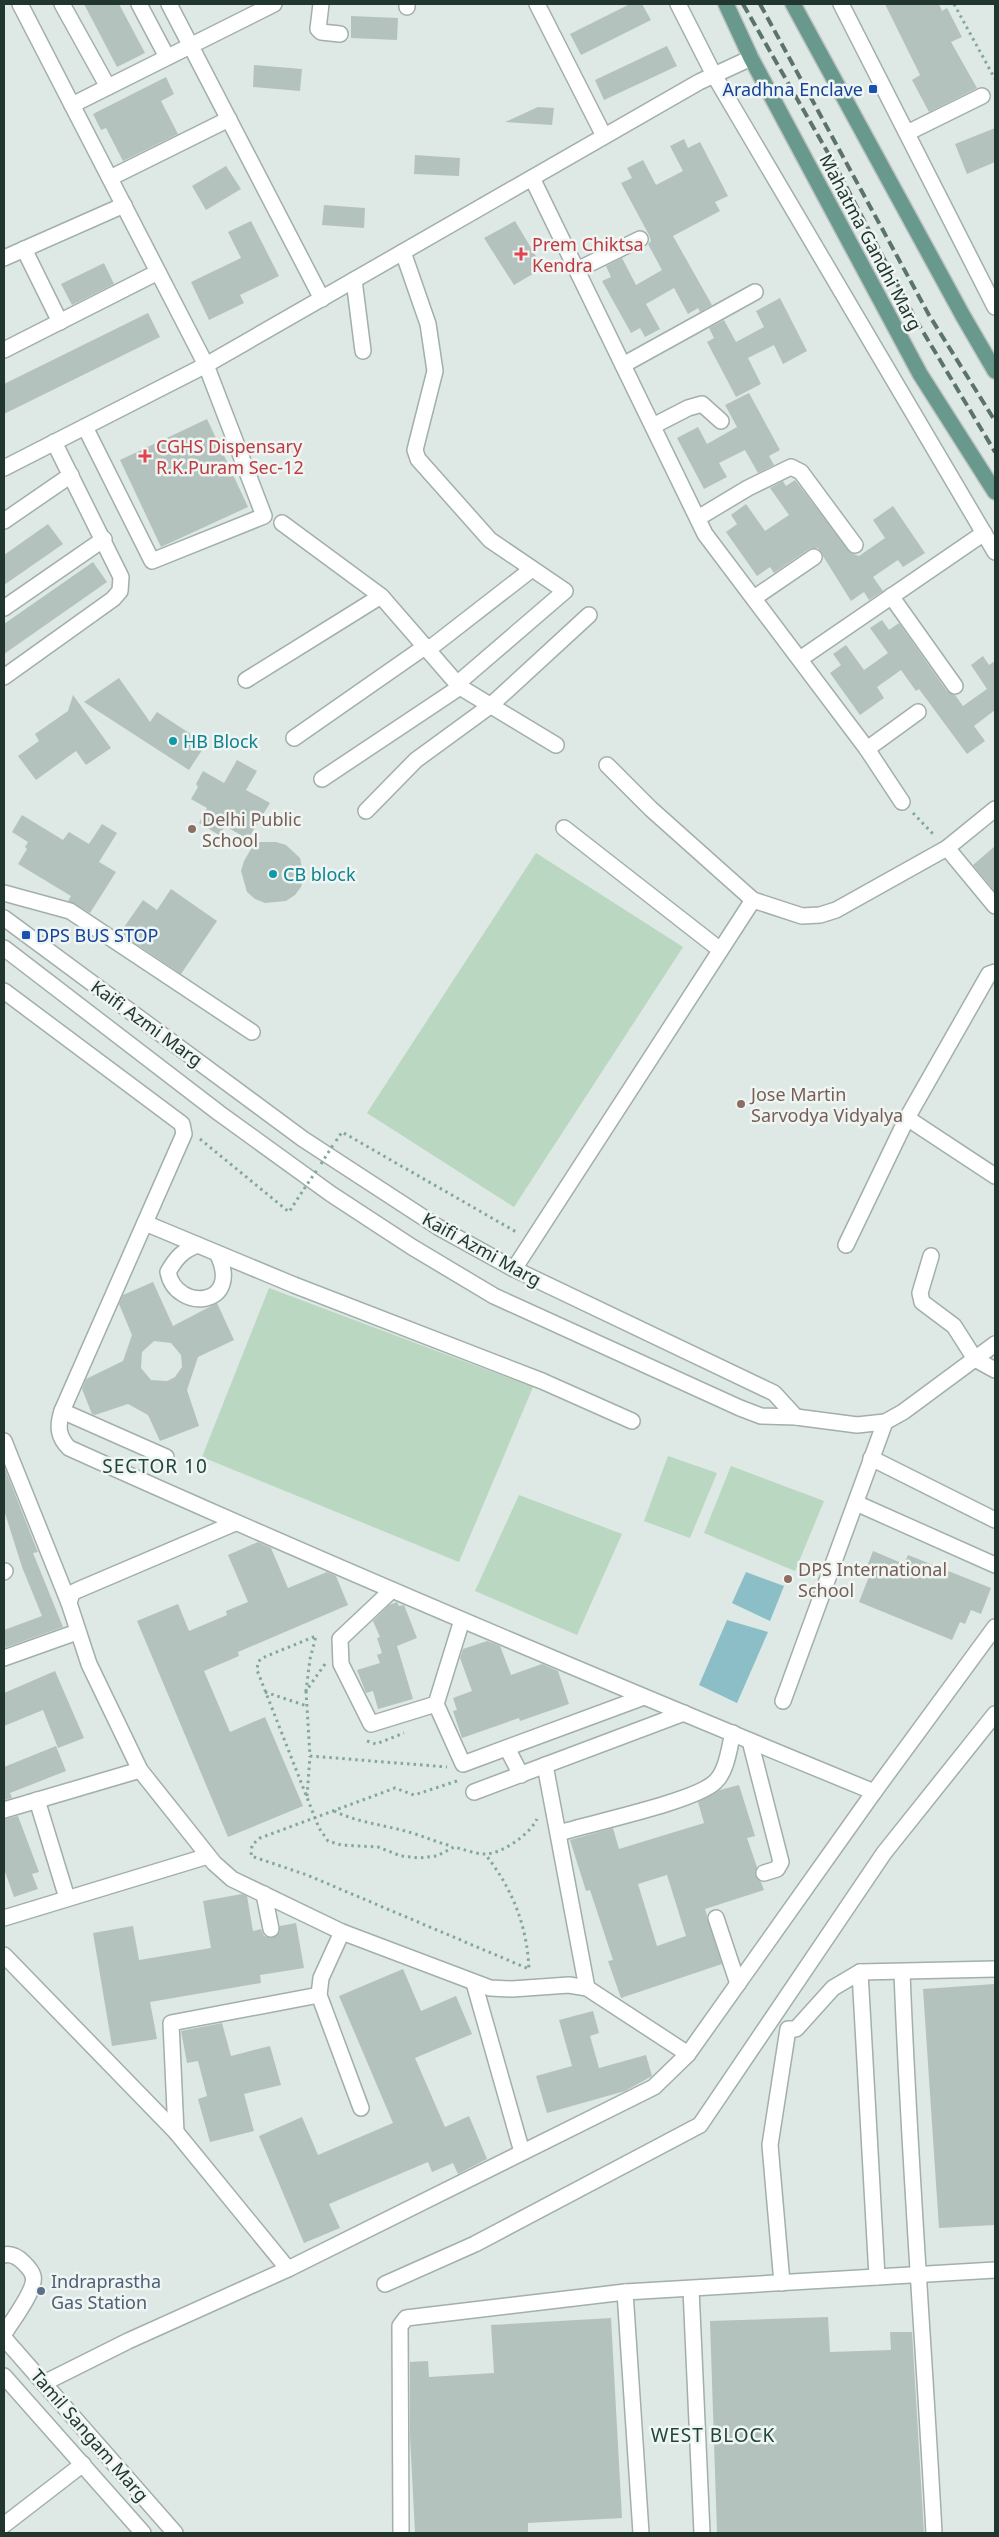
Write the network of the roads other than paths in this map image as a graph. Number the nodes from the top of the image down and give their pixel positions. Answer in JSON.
{"nodes":[{"id":1,"x":20,"y":4,"type":"edge"},
{"id":2,"x":62,"y":4,"type":"edge"},
{"id":3,"x":139,"y":4,"type":"edge"},
{"id":4,"x":169,"y":4,"type":"edge"},
{"id":5,"x":274,"y":4,"type":"edge"},
{"id":6,"x":321,"y":4,"type":"edge"},
{"id":7,"x":537,"y":4,"type":"edge"},
{"id":8,"x":678,"y":4,"type":"edge"},
{"id":9,"x":726,"y":4,"type":"edge"},
{"id":10,"x":793,"y":4,"type":"edge"},
{"id":11,"x":841,"y":4,"type":"edge"},
{"id":12,"x":340,"y":34,"type":"dead end"},
{"id":13,"x":191,"y":46,"type":"junction"},
{"id":14,"x":167,"y":57,"type":"junction"},
{"id":15,"x":752,"y":58,"type":"junction"},
{"id":16,"x":714,"y":76,"type":"junction"},
{"id":17,"x":108,"y":87,"type":"junction"},
{"id":18,"x":982,"y":96,"type":"dead end"},
{"id":19,"x":72,"y":105,"type":"junction"},
{"id":20,"x":229,"y":119,"type":"junction"},
{"id":21,"x":906,"y":133,"type":"junction"},
{"id":22,"x":604,"y":136,"type":"junction"},
{"id":23,"x":110,"y":178,"type":"junction"},
{"id":24,"x":532,"y":178,"type":"junction"},
{"id":25,"x":124,"y":206,"type":"junction"},
{"id":26,"x":640,"y":238,"type":"dead end"},
{"id":27,"x":24,"y":249,"type":"junction"},
{"id":28,"x":403,"y":252,"type":"junction"},
{"id":29,"x":4,"y":258,"type":"edge"},
{"id":30,"x":577,"y":270,"type":"junction"},
{"id":31,"x":158,"y":272,"type":"junction"},
{"id":32,"x":354,"y":280,"type":"junction"},
{"id":33,"x":755,"y":292,"type":"dead end"},
{"id":34,"x":322,"y":299,"type":"junction"},
{"id":35,"x":995,"y":307,"type":"edge"},
{"id":36,"x":60,"y":322,"type":"junction"},
{"id":37,"x":4,"y":350,"type":"edge"},
{"id":38,"x":363,"y":351,"type":"dead end"},
{"id":39,"x":206,"y":365,"type":"junction"},
{"id":40,"x":623,"y":365,"type":"junction"},
{"id":41,"x":995,"y":371,"type":"edge"},
{"id":42,"x":721,"y":420,"type":"dead end"},
{"id":43,"x":85,"y":426,"type":"junction"},
{"id":44,"x":653,"y":426,"type":"junction"},
{"id":45,"x":54,"y":442,"type":"junction"},
{"id":46,"x":4,"y":468,"type":"edge"},
{"id":47,"x":71,"y":475,"type":"junction"},
{"id":48,"x":995,"y":492,"type":"edge"},
{"id":49,"x":698,"y":518,"type":"junction"},
{"id":50,"x":4,"y":521,"type":"edge"},
{"id":51,"x":282,"y":524,"type":"dead end"},
{"id":52,"x":984,"y":533,"type":"junction"},
{"id":53,"x":104,"y":539,"type":"junction"},
{"id":54,"x":855,"y":545,"type":"dead end"},
{"id":55,"x":995,"y":552,"type":"edge"},
{"id":56,"x":814,"y":557,"type":"dead end"},
{"id":57,"x":532,"y":570,"type":"junction"},
{"id":58,"x":381,"y":596,"type":"junction"},
{"id":59,"x":891,"y":596,"type":"junction"},
{"id":60,"x":754,"y":598,"type":"junction"},
{"id":61,"x":4,"y":608,"type":"edge"},
{"id":62,"x":588,"y":615,"type":"dead end"},
{"id":63,"x":428,"y":648,"type":"junction"},
{"id":64,"x":800,"y":659,"type":"junction"},
{"id":65,"x":4,"y":677,"type":"edge"},
{"id":66,"x":246,"y":680,"type":"dead end"},
{"id":67,"x":459,"y":685,"type":"junction"},
{"id":68,"x":955,"y":686,"type":"dead end"},
{"id":69,"x":490,"y":706,"type":"junction"},
{"id":70,"x":918,"y":712,"type":"dead end"},
{"id":71,"x":294,"y":738,"type":"dead end"},
{"id":72,"x":556,"y":746,"type":"dead end"},
{"id":73,"x":867,"y":749,"type":"junction"},
{"id":74,"x":607,"y":765,"type":"dead end"},
{"id":75,"x":322,"y":779,"type":"dead end"},
{"id":76,"x":902,"y":802,"type":"road end"},
{"id":77,"x":995,"y":809,"type":"edge"},
{"id":78,"x":366,"y":811,"type":"dead end"},
{"id":79,"x":564,"y":828,"type":"dead end"},
{"id":80,"x":947,"y":848,"type":"junction"},
{"id":81,"x":4,"y":893,"type":"edge"},
{"id":82,"x":752,"y":900,"type":"junction"},
{"id":83,"x":995,"y":906,"type":"edge"},
{"id":84,"x":4,"y":918,"type":"edge"},
{"id":85,"x":4,"y":948,"type":"edge"},
{"id":86,"x":719,"y":950,"type":"junction"},
{"id":87,"x":995,"y":972,"type":"edge"},
{"id":88,"x":4,"y":991,"type":"edge"},
{"id":89,"x":252,"y":1032,"type":"dead end"},
{"id":90,"x":906,"y":1118,"type":"junction"},
{"id":91,"x":995,"y":1176,"type":"edge"},
{"id":92,"x":145,"y":1223,"type":"junction"},
{"id":93,"x":198,"y":1246,"type":"junction"},
{"id":94,"x":846,"y":1246,"type":"dead end"},
{"id":95,"x":217,"y":1253,"type":"junction"},
{"id":96,"x":931,"y":1256,"type":"dead end"},
{"id":97,"x":514,"y":1269,"type":"junction"},
{"id":98,"x":995,"y":1344,"type":"edge"},
{"id":99,"x":975,"y":1359,"type":"junction"},
{"id":100,"x":995,"y":1370,"type":"edge"},
{"id":101,"x":62,"y":1411,"type":"junction"},
{"id":102,"x":796,"y":1417,"type":"junction"},
{"id":103,"x":632,"y":1422,"type":"dead end"},
{"id":104,"x":885,"y":1422,"type":"junction"},
{"id":105,"x":4,"y":1441,"type":"edge"},
{"id":106,"x":166,"y":1457,"type":"dead end"},
{"id":107,"x":871,"y":1458,"type":"junction"},
{"id":108,"x":856,"y":1503,"type":"junction"},
{"id":109,"x":995,"y":1520,"type":"edge"},
{"id":110,"x":235,"y":1523,"type":"junction"},
{"id":111,"x":995,"y":1565,"type":"edge"},
{"id":112,"x":392,"y":1590,"type":"junction"},
{"id":113,"x":69,"y":1603,"type":"junction"},
{"id":114,"x":462,"y":1620,"type":"junction"},
{"id":115,"x":995,"y":1627,"type":"edge"},
{"id":116,"x":77,"y":1632,"type":"junction"},
{"id":117,"x":4,"y":1658,"type":"edge"},
{"id":118,"x":644,"y":1697,"type":"junction"},
{"id":119,"x":783,"y":1701,"type":"dead end"},
{"id":120,"x":436,"y":1704,"type":"junction"},
{"id":121,"x":684,"y":1713,"type":"junction"},
{"id":122,"x":995,"y":1714,"type":"edge"},
{"id":123,"x":733,"y":1734,"type":"junction"},
{"id":124,"x":750,"y":1741,"type":"junction"},
{"id":125,"x":507,"y":1748,"type":"junction"},
{"id":126,"x":546,"y":1765,"type":"junction"},
{"id":127,"x":140,"y":1770,"type":"junction"},
{"id":128,"x":521,"y":1775,"type":"junction"},
{"id":129,"x":474,"y":1792,"type":"road end"},
{"id":130,"x":874,"y":1792,"type":"junction"},
{"id":131,"x":36,"y":1800,"type":"junction"},
{"id":132,"x":4,"y":1810,"type":"edge"},
{"id":133,"x":559,"y":1833,"type":"junction"},
{"id":134,"x":208,"y":1856,"type":"junction"},
{"id":135,"x":764,"y":1873,"type":"dead end"},
{"id":136,"x":264,"y":1894,"type":"junction"},
{"id":137,"x":67,"y":1898,"type":"junction"},
{"id":138,"x":4,"y":1918,"type":"edge"},
{"id":139,"x":716,"y":1918,"type":"dead end"},
{"id":140,"x":271,"y":1929,"type":"dead end"},
{"id":141,"x":342,"y":1932,"type":"junction"},
{"id":142,"x":4,"y":1956,"type":"edge"},
{"id":143,"x":995,"y":1969,"type":"edge"},
{"id":144,"x":860,"y":1972,"type":"junction"},
{"id":145,"x":902,"y":1972,"type":"junction"},
{"id":146,"x":474,"y":1982,"type":"junction"},
{"id":147,"x":738,"y":1984,"type":"junction"},
{"id":148,"x":587,"y":1988,"type":"junction"},
{"id":149,"x":319,"y":1995,"type":"junction"},
{"id":150,"x":688,"y":2054,"type":"junction"},
{"id":151,"x":361,"y":2108,"type":"dead end"},
{"id":152,"x":176,"y":2132,"type":"junction"},
{"id":153,"x":522,"y":2152,"type":"junction"},
{"id":154,"x":4,"y":2255,"type":"edge"},
{"id":155,"x":288,"y":2269,"type":"junction"},
{"id":156,"x":995,"y":2270,"type":"edge"},
{"id":157,"x":920,"y":2275,"type":"junction"},
{"id":158,"x":877,"y":2277,"type":"junction"},
{"id":159,"x":782,"y":2283,"type":"junction"},
{"id":160,"x":385,"y":2284,"type":"dead end"},
{"id":161,"x":691,"y":2289,"type":"junction"},
{"id":162,"x":625,"y":2292,"type":"junction"},
{"id":163,"x":4,"y":2334,"type":"edge"},
{"id":164,"x":4,"y":2338,"type":"edge"},
{"id":165,"x":4,"y":2376,"type":"edge"},
{"id":166,"x":44,"y":2383,"type":"junction"},
{"id":167,"x":83,"y":2464,"type":"junction"},
{"id":168,"x":4,"y":2525,"type":"edge"},
{"id":169,"x":143,"y":2533,"type":"edge"},
{"id":170,"x":175,"y":2533,"type":"edge"},
{"id":171,"x":401,"y":2533,"type":"edge"},
{"id":172,"x":641,"y":2533,"type":"edge"},
{"id":173,"x":702,"y":2533,"type":"edge"},
{"id":174,"x":934,"y":2533,"type":"edge"}],
"edges":[{"from":1,"to":19,"type":"street"},
{"from":2,"to":17,"type":"street"},
{"from":3,"to":14,"type":"street"},
{"from":4,"to":13,"type":"street"},
{"from":5,"to":13,"type":"street"},
{"from":6,"to":12,"type":"street"},
{"from":7,"to":22,"type":"street"},
{"from":8,"to":16,"type":"street"},
{"from":9,"to":15,"type":"main road","name":"Mahatma Gandhi Marg"},
{"from":10,"to":41,"type":"main road"},
{"from":11,"to":21,"type":"street"},
{"from":13,"to":14,"type":"street"},
{"from":13,"to":20,"type":"street"},
{"from":14,"to":17,"type":"street"},
{"from":15,"to":16,"type":"street"},
{"from":15,"to":48,"type":"main road","name":"Mahatma Gandhi Marg"},
{"from":16,"to":22,"type":"street"},
{"from":16,"to":52,"type":"street"},
{"from":17,"to":19,"type":"street"},
{"from":18,"to":21,"type":"street"},
{"from":19,"to":23,"type":"street"},
{"from":20,"to":23,"type":"street"},
{"from":20,"to":34,"type":"street"},
{"from":21,"to":35,"type":"street"},
{"from":22,"to":24,"type":"street"},
{"from":23,"to":25,"type":"street"},
{"from":24,"to":28,"type":"street"},
{"from":24,"to":30,"type":"street"},
{"from":25,"to":27,"type":"street"},
{"from":25,"to":31,"type":"street"},
{"from":26,"to":30,"type":"street"},
{"from":27,"to":29,"type":"street"},
{"from":27,"to":36,"type":"street"},
{"from":28,"to":32,"type":"street"},
{"from":28,"to":57,"type":"street"},
{"from":30,"to":40,"type":"street"},
{"from":31,"to":36,"type":"street"},
{"from":31,"to":39,"type":"street"},
{"from":32,"to":34,"type":"street"},
{"from":32,"to":38,"type":"street"},
{"from":33,"to":40,"type":"street"},
{"from":34,"to":39,"type":"street"},
{"from":36,"to":37,"type":"street"},
{"from":39,"to":43,"type":"street"},
{"from":39,"to":43,"type":"street"},
{"from":40,"to":44,"type":"street"},
{"from":42,"to":44,"type":"street"},
{"from":43,"to":45,"type":"street"},
{"from":44,"to":49,"type":"street"},
{"from":45,"to":46,"type":"street"},
{"from":45,"to":47,"type":"street"},
{"from":47,"to":50,"type":"street"},
{"from":47,"to":53,"type":"street"},
{"from":49,"to":54,"type":"street"},
{"from":49,"to":60,"type":"street"},
{"from":51,"to":58,"type":"street"},
{"from":52,"to":55,"type":"street"},
{"from":52,"to":59,"type":"street"},
{"from":53,"to":61,"type":"street"},
{"from":53,"to":65,"type":"street"},
{"from":56,"to":60,"type":"street"},
{"from":57,"to":63,"type":"street"},
{"from":57,"to":67,"type":"street"},
{"from":58,"to":63,"type":"street"},
{"from":58,"to":66,"type":"street"},
{"from":59,"to":64,"type":"street"},
{"from":59,"to":68,"type":"street"},
{"from":60,"to":64,"type":"street"},
{"from":62,"to":69,"type":"street"},
{"from":63,"to":67,"type":"street"},
{"from":63,"to":71,"type":"street"},
{"from":64,"to":73,"type":"street"},
{"from":67,"to":69,"type":"street"},
{"from":67,"to":75,"type":"street"},
{"from":69,"to":72,"type":"street"},
{"from":69,"to":78,"type":"street"},
{"from":70,"to":73,"type":"street"},
{"from":73,"to":76,"type":"street"},
{"from":74,"to":82,"type":"street"},
{"from":77,"to":80,"type":"street"},
{"from":79,"to":86,"type":"street"},
{"from":80,"to":82,"type":"street"},
{"from":80,"to":83,"type":"street"},
{"from":81,"to":89,"type":"street"},
{"from":82,"to":86,"type":"street"},
{"from":84,"to":97,"type":"street","name":"Kaifi Azmi Marg"},
{"from":85,"to":102,"type":"street"},
{"from":86,"to":97,"type":"street"},
{"from":87,"to":90,"type":"street"},
{"from":88,"to":92,"type":"street"},
{"from":90,"to":91,"type":"street"},
{"from":90,"to":94,"type":"street"},
{"from":92,"to":93,"type":"street"},
{"from":92,"to":101,"type":"street"},
{"from":93,"to":95,"type":"street"},
{"from":93,"to":95,"type":"street"},
{"from":95,"to":103,"type":"street"},
{"from":96,"to":99,"type":"street"},
{"from":97,"to":102,"type":"street","name":"Kaifi Azmi Marg"},
{"from":98,"to":99,"type":"street"},
{"from":99,"to":100,"type":"street"},
{"from":99,"to":104,"type":"street"},
{"from":101,"to":106,"type":"street"},
{"from":101,"to":110,"type":"street"},
{"from":102,"to":104,"type":"street"},
{"from":104,"to":107,"type":"street"},
{"from":105,"to":113,"type":"street"},
{"from":107,"to":108,"type":"street"},
{"from":107,"to":109,"type":"street"},
{"from":108,"to":111,"type":"street"},
{"from":108,"to":119,"type":"street"},
{"from":110,"to":112,"type":"street"},
{"from":110,"to":113,"type":"street"},
{"from":112,"to":114,"type":"street"},
{"from":112,"to":120,"type":"street"},
{"from":113,"to":116,"type":"street"},
{"from":114,"to":118,"type":"street"},
{"from":114,"to":120,"type":"street"},
{"from":115,"to":130,"type":"street"},
{"from":116,"to":117,"type":"street"},
{"from":116,"to":127,"type":"street"},
{"from":118,"to":121,"type":"street"},
{"from":118,"to":125,"type":"street"},
{"from":120,"to":125,"type":"street"},
{"from":121,"to":123,"type":"street"},
{"from":121,"to":126,"type":"street"},
{"from":122,"to":160,"type":"street"},
{"from":123,"to":124,"type":"street"},
{"from":123,"to":133,"type":"street"},
{"from":124,"to":130,"type":"street"},
{"from":124,"to":135,"type":"street"},
{"from":125,"to":128,"type":"street"},
{"from":126,"to":128,"type":"street"},
{"from":126,"to":133,"type":"street"},
{"from":127,"to":131,"type":"street"},
{"from":127,"to":134,"type":"street"},
{"from":128,"to":129,"type":"street"},
{"from":130,"to":147,"type":"street"},
{"from":131,"to":132,"type":"street"},
{"from":131,"to":137,"type":"street"},
{"from":133,"to":148,"type":"street"},
{"from":134,"to":136,"type":"street"},
{"from":134,"to":137,"type":"street"},
{"from":136,"to":140,"type":"street"},
{"from":136,"to":141,"type":"street"},
{"from":137,"to":138,"type":"street"},
{"from":139,"to":147,"type":"street"},
{"from":141,"to":146,"type":"street"},
{"from":141,"to":149,"type":"street"},
{"from":142,"to":152,"type":"street"},
{"from":143,"to":145,"type":"street"},
{"from":144,"to":145,"type":"street"},
{"from":144,"to":158,"type":"street"},
{"from":144,"to":159,"type":"street"},
{"from":145,"to":157,"type":"street"},
{"from":146,"to":148,"type":"street"},
{"from":146,"to":153,"type":"street"},
{"from":147,"to":150,"type":"street"},
{"from":148,"to":150,"type":"street"},
{"from":149,"to":151,"type":"street"},
{"from":149,"to":152,"type":"street"},
{"from":150,"to":153,"type":"street"},
{"from":152,"to":155,"type":"street"},
{"from":153,"to":155,"type":"street"},
{"from":154,"to":163,"type":"street"},
{"from":155,"to":166,"type":"street"},
{"from":156,"to":157,"type":"street"},
{"from":157,"to":158,"type":"street"},
{"from":157,"to":174,"type":"street"},
{"from":158,"to":159,"type":"street"},
{"from":159,"to":161,"type":"street"},
{"from":161,"to":162,"type":"street"},
{"from":161,"to":173,"type":"street"},
{"from":162,"to":171,"type":"street"},
{"from":162,"to":172,"type":"street"},
{"from":164,"to":166,"type":"street","name":"Tamil Sangam Marg"},
{"from":165,"to":167,"type":"street","name":"Tamil Sangam Marg"},
{"from":166,"to":170,"type":"street","name":"Tamil Sangam Marg"},
{"from":167,"to":168,"type":"street"},
{"from":167,"to":169,"type":"street","name":"Tamil Sangam Marg"}]}
